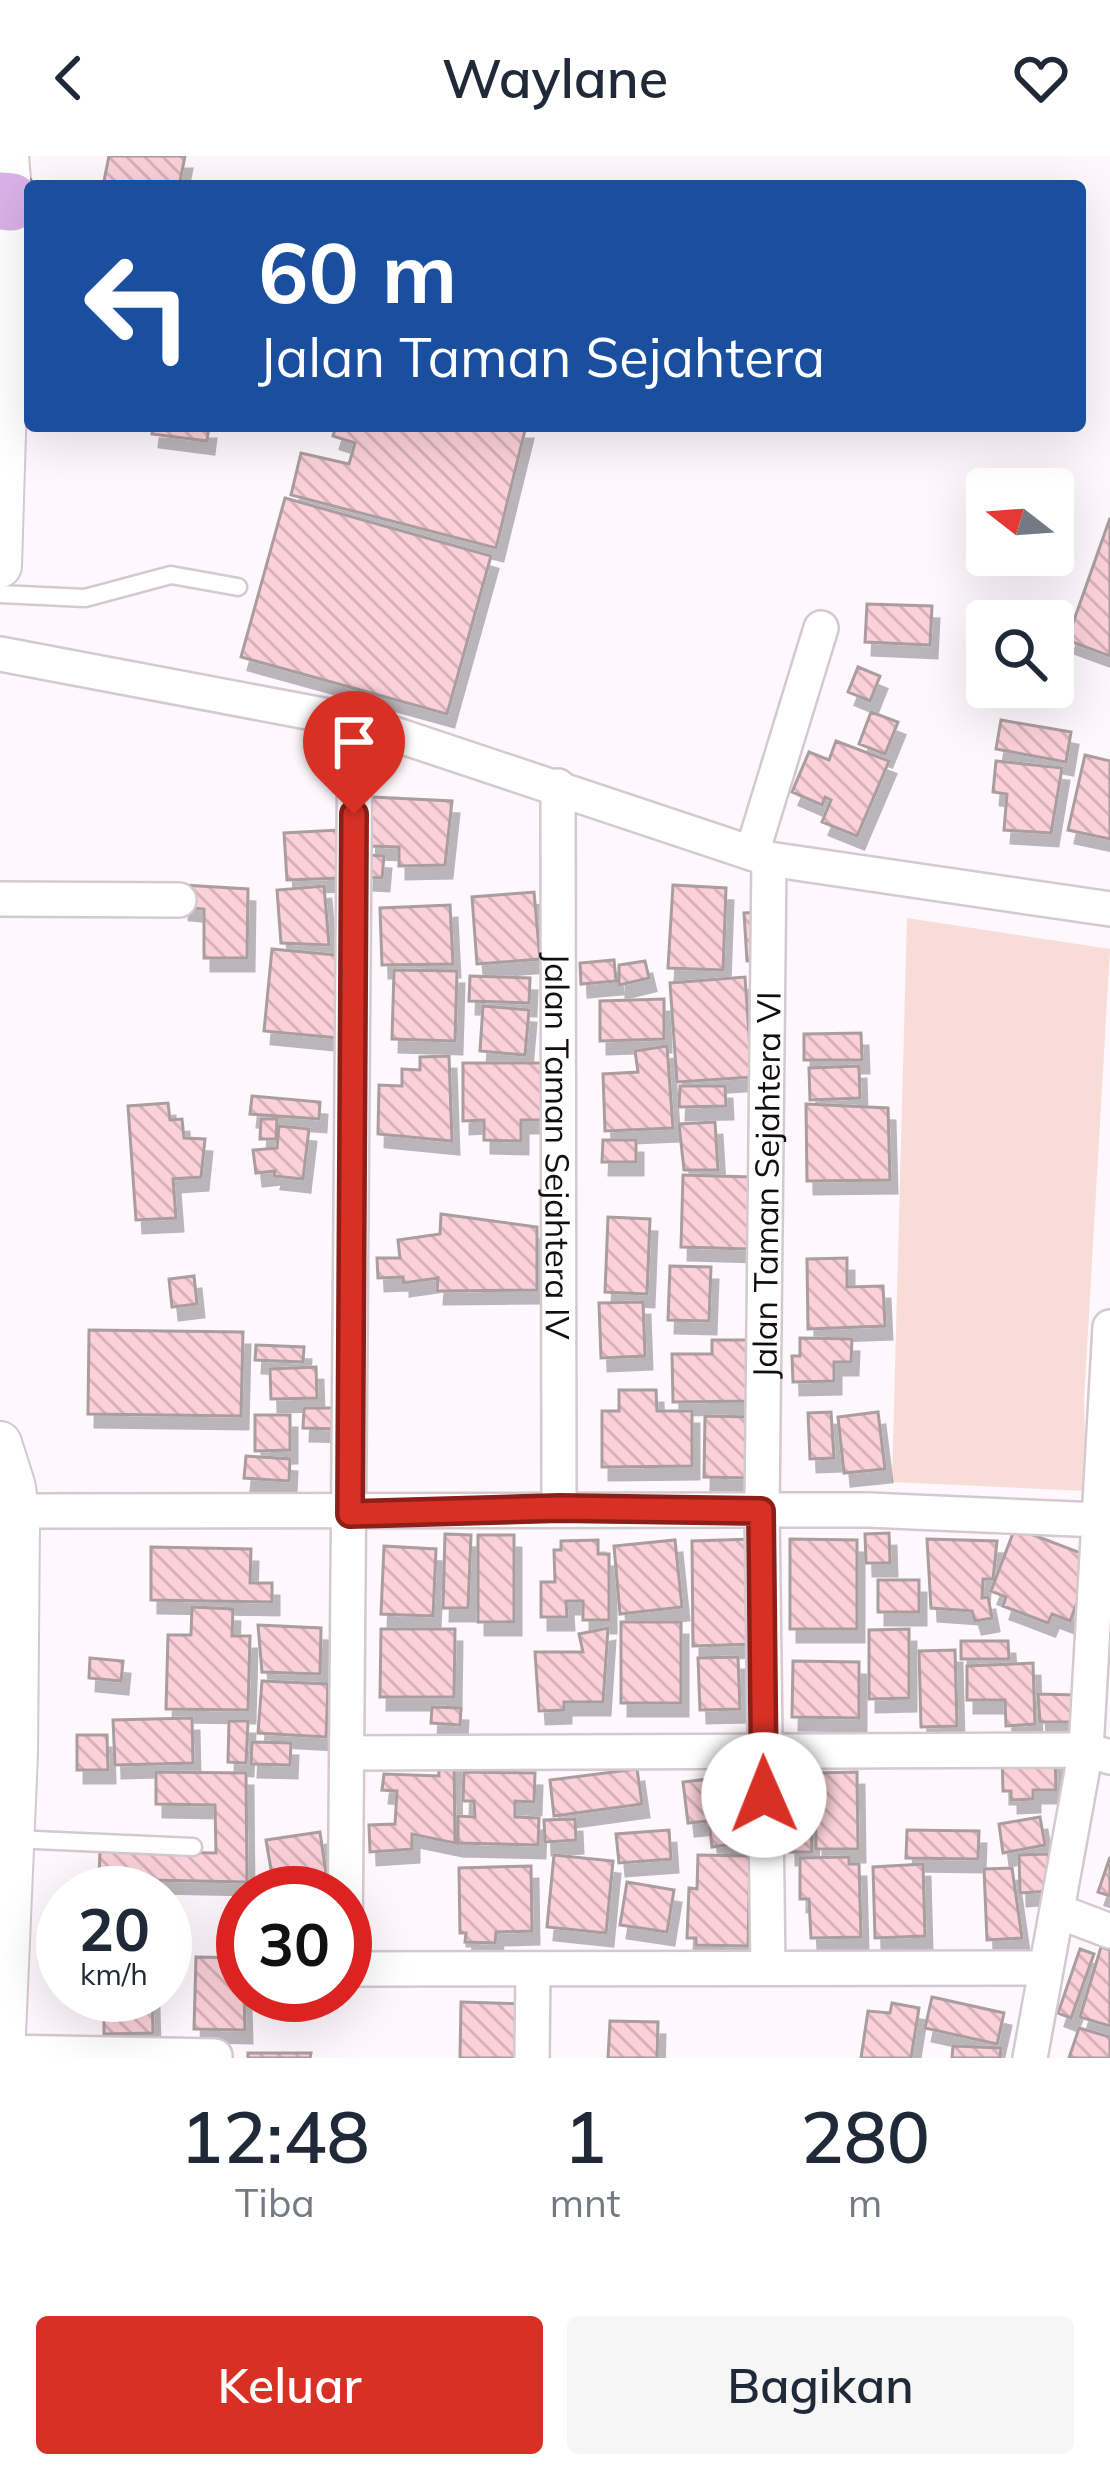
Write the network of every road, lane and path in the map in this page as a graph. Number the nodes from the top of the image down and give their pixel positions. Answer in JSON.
{"nodes":[{"id":1,"x":6,"y":186,"type":"edge"},
{"id":2,"x":0,"y":566,"type":"edge"},
{"id":3,"x":238,"y":587,"type":"dead end"},
{"id":4,"x":0,"y":594,"type":"edge"},
{"id":5,"x":821,"y":628,"type":"dead end"},
{"id":6,"x":0,"y":654,"type":"edge"},
{"id":7,"x":355,"y":722,"type":"junction"},
{"id":8,"x":558,"y":786,"type":"junction"},
{"id":9,"x":760,"y":856,"type":"junction"},
{"id":10,"x":0,"y":899,"type":"edge"},
{"id":11,"x":179,"y":900,"type":"dead end"},
{"id":12,"x":1110,"y":909,"type":"edge"},
{"id":13,"x":1110,"y":1327,"type":"edge"},
{"id":14,"x":0,"y":1443,"type":"edge"},
{"id":15,"x":559,"y":1508,"type":"junction"},
{"id":16,"x":17,"y":1511,"type":"junction"},
{"id":17,"x":761,"y":1511,"type":"junction"},
{"id":18,"x":350,"y":1514,"type":"junction"},
{"id":19,"x":1105,"y":1521,"type":"edge"},
{"id":20,"x":763,"y":1752,"type":"junction"},
{"id":21,"x":350,"y":1753,"type":"junction"},
{"id":22,"x":1098,"y":1753,"type":"edge"},
{"id":23,"x":12,"y":1839,"type":"junction"},
{"id":24,"x":193,"y":1847,"type":"dead end"},
{"id":25,"x":1060,"y":1912,"type":"junction"},
{"id":26,"x":1110,"y":1931,"type":"edge"},
{"id":27,"x":768,"y":1968,"type":"junction"},
{"id":28,"x":1046,"y":1969,"type":"junction"},
{"id":29,"x":533,"y":1971,"type":"junction"},
{"id":30,"x":3,"y":2055,"type":"edge"},
{"id":31,"x":215,"y":2056,"type":"edge"},
{"id":32,"x":532,"y":2058,"type":"edge"},
{"id":33,"x":1030,"y":2058,"type":"edge"}],
"edges":[{"from":1,"to":2,"type":"street"},
{"from":3,"to":4,"type":"lane"},
{"from":5,"to":9,"type":"street","name":"Jalan Taman Sejahtera VI"},
{"from":6,"to":7,"type":"street"},
{"from":7,"to":8,"type":"street"},
{"from":7,"to":18,"type":"street"},
{"from":8,"to":9,"type":"street"},
{"from":8,"to":15,"type":"street","name":"Jalan Taman Sejahtera IV"},
{"from":9,"to":12,"type":"street"},
{"from":9,"to":17,"type":"street","name":"Jalan Taman Sejahtera VI"},
{"from":10,"to":11,"type":"street"},
{"from":13,"to":19,"type":"street"},
{"from":14,"to":16,"type":"street"},
{"from":15,"to":17,"type":"street"},
{"from":15,"to":18,"type":"street"},
{"from":16,"to":18,"type":"street"},
{"from":16,"to":23,"type":"street"},
{"from":17,"to":19,"type":"street"},
{"from":17,"to":20,"type":"street","name":"Jalan Taman Sejahtera VI"},
{"from":18,"to":21,"type":"street"},
{"from":19,"to":22,"type":"street"},
{"from":20,"to":21,"type":"street"},
{"from":20,"to":22,"type":"street"},
{"from":20,"to":27,"type":"street","name":"Jalan Taman Sejahtera VI"},
{"from":21,"to":29,"type":"street"},
{"from":22,"to":25,"type":"street"},
{"from":23,"to":24,"type":"lane"},
{"from":23,"to":30,"type":"street"},
{"from":25,"to":26,"type":"street"},
{"from":25,"to":28,"type":"street"},
{"from":27,"to":28,"type":"street"},
{"from":27,"to":29,"type":"street"},
{"from":28,"to":33,"type":"street"},
{"from":29,"to":32,"type":"street"},
{"from":30,"to":31,"type":"street"}]}
